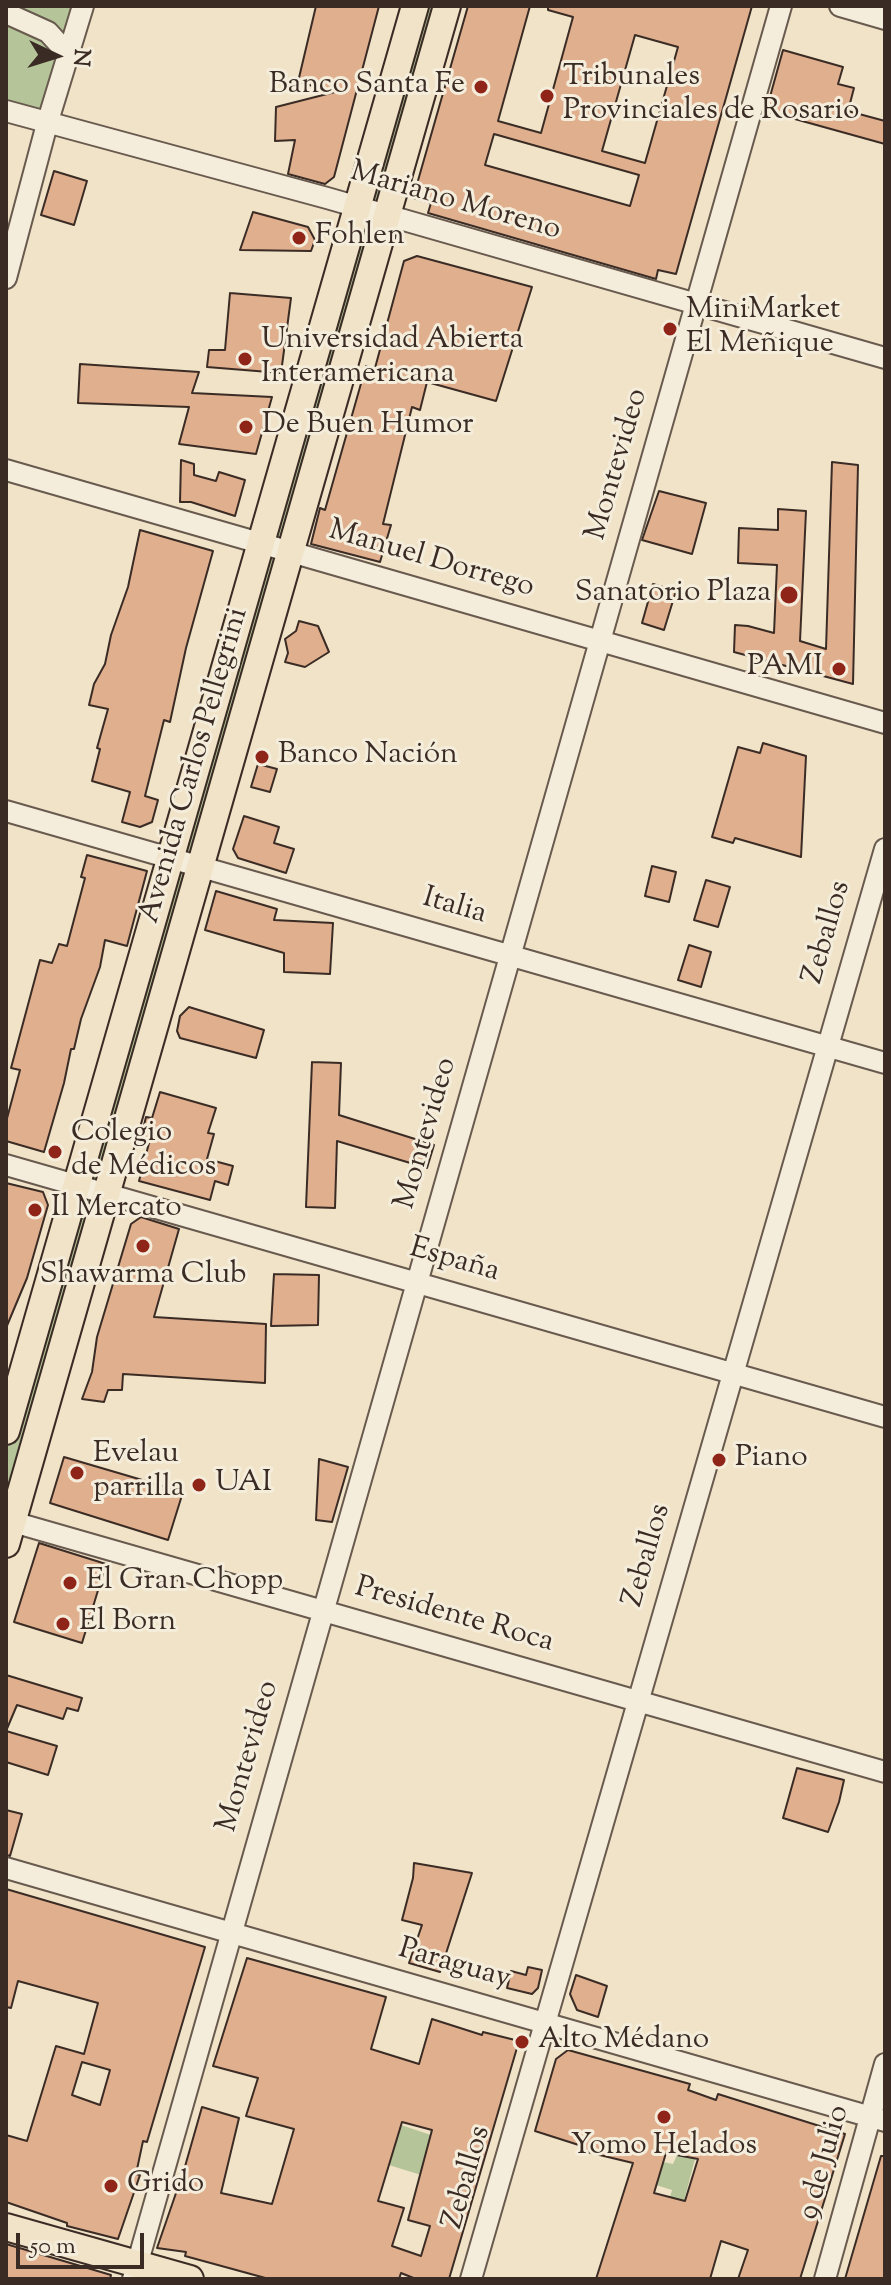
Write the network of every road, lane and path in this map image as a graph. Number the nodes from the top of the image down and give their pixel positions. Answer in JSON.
{"nodes":[{"id":1,"x":83,"y":6,"type":"edge"},
{"id":2,"x":415,"y":6,"type":"edge"},
{"id":3,"x":447,"y":6,"type":"edge"},
{"id":4,"x":781,"y":6,"type":"edge"},
{"id":5,"x":840,"y":6,"type":"edge"},
{"id":6,"x":6,"y":13,"type":"edge"},
{"id":7,"x":885,"y":19,"type":"edge"},
{"id":8,"x":69,"y":55,"type":"junction"},
{"id":9,"x":6,"y":111,"type":"edge"},
{"id":10,"x":47,"y":124,"type":"junction"},
{"id":11,"x":358,"y":206,"type":"junction"},
{"id":12,"x":387,"y":215,"type":"junction"},
{"id":13,"x":6,"y":278,"type":"edge"},
{"id":14,"x":696,"y":304,"type":"junction"},
{"id":15,"x":885,"y":358,"type":"edge"},
{"id":16,"x":6,"y":470,"type":"edge"},
{"id":17,"x":261,"y":543,"type":"junction"},
{"id":18,"x":291,"y":552,"type":"junction"},
{"id":19,"x":600,"y":641,"type":"junction"},
{"id":20,"x":885,"y":723,"type":"edge"},
{"id":21,"x":6,"y":811,"type":"edge"},
{"id":22,"x":885,"y":849,"type":"edge"},
{"id":23,"x":171,"y":858,"type":"junction"},
{"id":24,"x":201,"y":867,"type":"junction"},
{"id":25,"x":510,"y":956,"type":"junction"},
{"id":26,"x":828,"y":1047,"type":"junction"},
{"id":27,"x":885,"y":1063,"type":"edge"},
{"id":28,"x":6,"y":1165,"type":"edge"},
{"id":29,"x":77,"y":1185,"type":"junction"},
{"id":30,"x":106,"y":1194,"type":"junction"},
{"id":31,"x":417,"y":1283,"type":"junction"},
{"id":32,"x":733,"y":1373,"type":"junction"},
{"id":33,"x":885,"y":1417,"type":"edge"},
{"id":34,"x":6,"y":1431,"type":"edge"},
{"id":35,"x":8,"y":1529,"type":"edge"},
{"id":36,"x":323,"y":1611,"type":"junction"},
{"id":37,"x":638,"y":1701,"type":"junction"},
{"id":38,"x":885,"y":1772,"type":"edge"},
{"id":39,"x":6,"y":1868,"type":"edge"},
{"id":40,"x":231,"y":1933,"type":"junction"},
{"id":41,"x":545,"y":2023,"type":"junction"},
{"id":42,"x":885,"y":2064,"type":"edge"},
{"id":43,"x":878,"y":2119,"type":"edge"},
{"id":44,"x":6,"y":2227,"type":"edge"},
{"id":45,"x":136,"y":2271,"type":"edge"},
{"id":46,"x":190,"y":2279,"type":"edge"},
{"id":47,"x":471,"y":2279,"type":"edge"},
{"id":48,"x":825,"y":2279,"type":"edge"}],
"edges":[{"from":1,"to":8,"type":"street"},
{"from":2,"to":11,"type":"main road","name":"Avenida Carlos Pellegrini"},
{"from":3,"to":12,"type":"main road","name":"Avenida Carlos Pellegrini"},
{"from":4,"to":14,"type":"street","name":"Montevideo"},
{"from":5,"to":7,"type":"street"},
{"from":6,"to":8,"type":"street"},
{"from":8,"to":10,"type":"street"},
{"from":9,"to":10,"type":"street","name":"Mariano Moreno"},
{"from":10,"to":11,"type":"street","name":"Mariano Moreno"},
{"from":10,"to":13,"type":"street"},
{"from":11,"to":12,"type":"street","name":"Mariano Moreno"},
{"from":11,"to":17,"type":"main road","name":"Avenida Carlos Pellegrini"},
{"from":12,"to":14,"type":"street","name":"Mariano Moreno"},
{"from":12,"to":18,"type":"main road","name":"Avenida Carlos Pellegrini"},
{"from":14,"to":15,"type":"street","name":"Mariano Moreno"},
{"from":14,"to":19,"type":"street","name":"Montevideo"},
{"from":16,"to":17,"type":"street","name":"Manuel Dorrego"},
{"from":17,"to":18,"type":"street","name":"Manuel Dorrego"},
{"from":17,"to":23,"type":"main road","name":"Avenida Carlos Pellegrini"},
{"from":18,"to":19,"type":"street","name":"Manuel Dorrego"},
{"from":18,"to":24,"type":"main road","name":"Avenida Carlos Pellegrini"},
{"from":19,"to":20,"type":"street","name":"Manuel Dorrego"},
{"from":19,"to":25,"type":"street","name":"Montevideo"},
{"from":21,"to":23,"type":"street","name":"Italia"},
{"from":22,"to":26,"type":"street","name":"Zeballos"},
{"from":23,"to":24,"type":"street","name":"Italia"},
{"from":23,"to":29,"type":"main road","name":"Avenida Carlos Pellegrini"},
{"from":24,"to":25,"type":"street","name":"Italia"},
{"from":24,"to":30,"type":"main road","name":"Avenida Carlos Pellegrini"},
{"from":25,"to":26,"type":"street","name":"Italia"},
{"from":25,"to":31,"type":"street","name":"Montevideo"},
{"from":26,"to":27,"type":"street","name":"Italia"},
{"from":26,"to":32,"type":"street","name":"Zeballos"},
{"from":28,"to":29,"type":"street","name":"España"},
{"from":29,"to":30,"type":"street","name":"España"},
{"from":29,"to":34,"type":"main road","name":"Avenida Carlos Pellegrini"},
{"from":30,"to":31,"type":"street","name":"España"},
{"from":30,"to":35,"type":"main road","name":"Avenida Carlos Pellegrini"},
{"from":31,"to":32,"type":"street","name":"España"},
{"from":31,"to":36,"type":"street","name":"Montevideo"},
{"from":32,"to":33,"type":"street","name":"España"},
{"from":32,"to":37,"type":"street","name":"Zeballos"},
{"from":35,"to":36,"type":"street","name":"Presidente Roca"},
{"from":36,"to":37,"type":"street","name":"Presidente Roca"},
{"from":36,"to":40,"type":"street","name":"Montevideo"},
{"from":37,"to":38,"type":"street","name":"Presidente Roca"},
{"from":37,"to":41,"type":"street","name":"Zeballos"},
{"from":39,"to":40,"type":"street","name":"Paraguay"},
{"from":40,"to":41,"type":"street","name":"Paraguay"},
{"from":40,"to":45,"type":"street","name":"Montevideo"},
{"from":41,"to":43,"type":"street","name":"Paraguay"},
{"from":41,"to":47,"type":"street","name":"Zeballos"},
{"from":42,"to":43,"type":"street","name":"9 de Julio"},
{"from":43,"to":48,"type":"street","name":"9 de Julio"},
{"from":44,"to":45,"type":"main road"},
{"from":45,"to":46,"type":"main road"}]}
